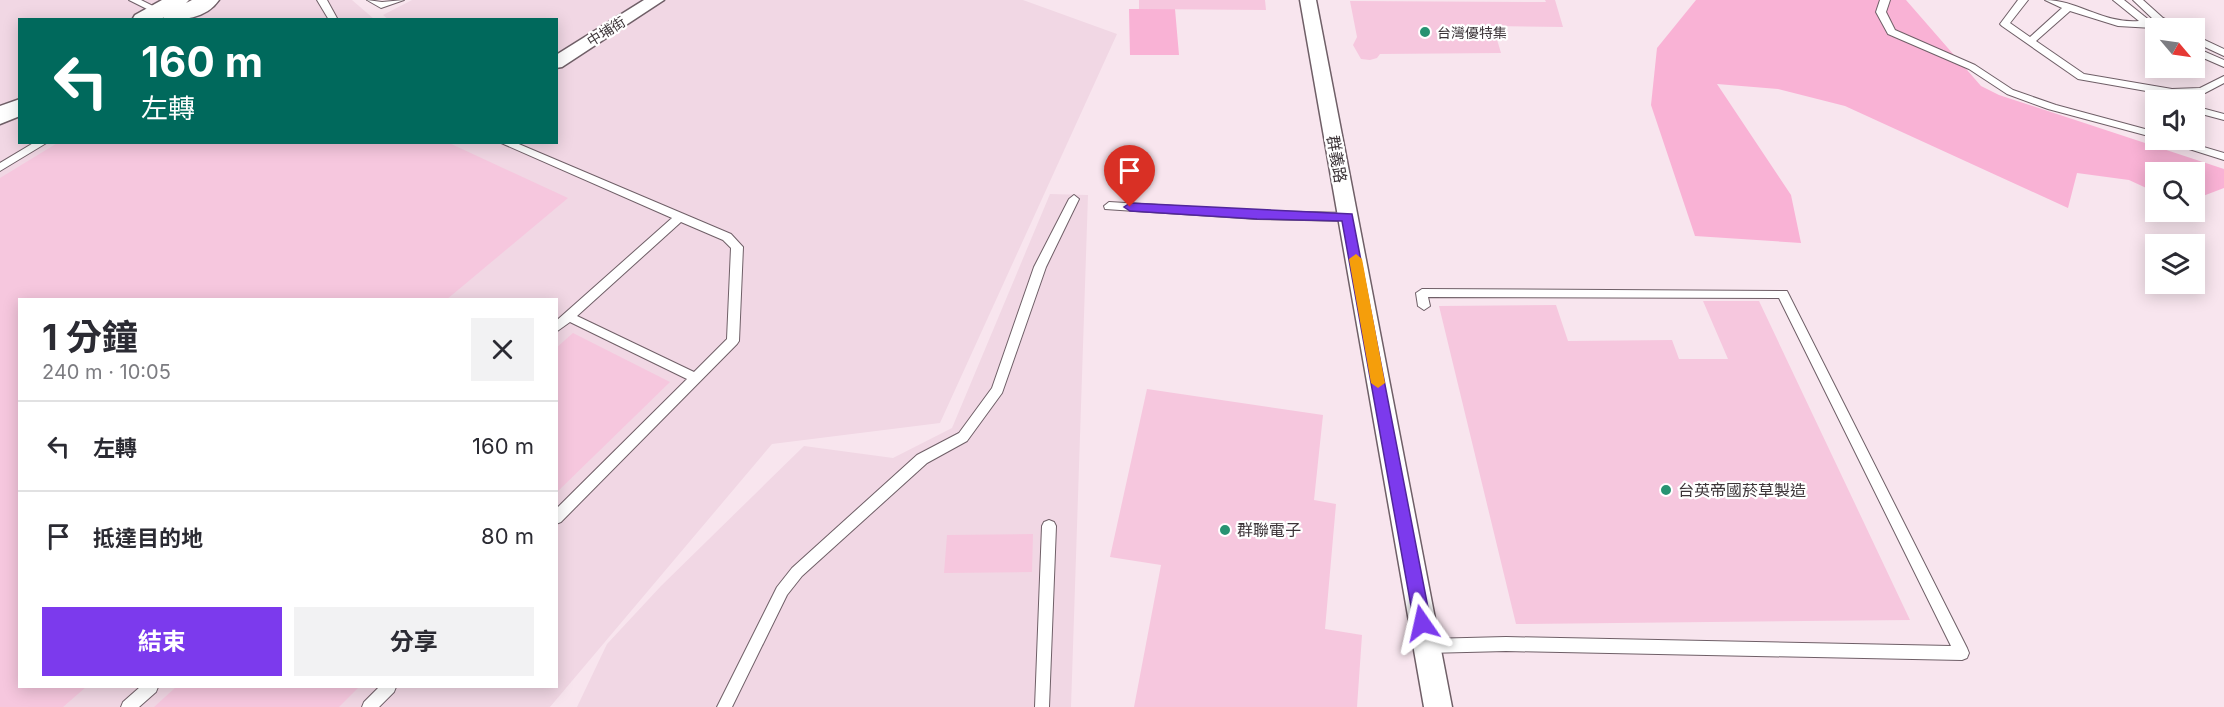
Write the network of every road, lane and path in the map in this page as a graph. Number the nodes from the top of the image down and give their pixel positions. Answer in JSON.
{"nodes":[{"id":1,"x":134,"y":0,"type":"edge"},
{"id":2,"x":178,"y":0,"type":"edge"},
{"id":3,"x":208,"y":0,"type":"edge"},
{"id":4,"x":322,"y":0,"type":"edge"},
{"id":5,"x":372,"y":0,"type":"edge"},
{"id":6,"x":399,"y":0,"type":"edge"},
{"id":7,"x":656,"y":0,"type":"edge"},
{"id":8,"x":1308,"y":0,"type":"edge"},
{"id":9,"x":1885,"y":0,"type":"edge"},
{"id":10,"x":2023,"y":0,"type":"edge"},
{"id":11,"x":2050,"y":0,"type":"edge"},
{"id":12,"x":2118,"y":0,"type":"edge"},
{"id":13,"x":2138,"y":0,"type":"edge"},
{"id":14,"x":2069,"y":7,"type":"junction"},
{"id":15,"x":158,"y":17,"type":"edge"},
{"id":16,"x":333,"y":18,"type":"edge"},
{"id":17,"x":2158,"y":18,"type":"edge"},
{"id":18,"x":2145,"y":22,"type":"edge"},
{"id":19,"x":2145,"y":27,"type":"edge"},
{"id":20,"x":2030,"y":42,"type":"junction"},
{"id":21,"x":2205,"y":44,"type":"edge"},
{"id":22,"x":2224,"y":53,"type":"edge"},
{"id":23,"x":2205,"y":55,"type":"edge"},
{"id":24,"x":558,"y":62,"type":"edge"},
{"id":25,"x":2224,"y":64,"type":"edge"},
{"id":26,"x":2224,"y":79,"type":"edge"},
{"id":27,"x":18,"y":88,"type":"edge"},
{"id":28,"x":2160,"y":90,"type":"edge"},
{"id":29,"x":2202,"y":90,"type":"edge"},
{"id":30,"x":0,"y":97,"type":"edge"},
{"id":31,"x":18,"y":107,"type":"edge"},
{"id":32,"x":2205,"y":112,"type":"edge"},
{"id":33,"x":0,"y":116,"type":"edge"},
{"id":34,"x":2224,"y":117,"type":"edge"},
{"id":35,"x":2145,"y":132,"type":"edge"},
{"id":36,"x":40,"y":144,"type":"edge"},
{"id":37,"x":509,"y":144,"type":"edge"},
{"id":38,"x":2202,"y":150,"type":"edge"},
{"id":39,"x":2224,"y":157,"type":"edge"},
{"id":40,"x":0,"y":168,"type":"edge"},
{"id":41,"x":1074,"y":199,"type":"dead end"},
{"id":42,"x":1109,"y":206,"type":"dead end"},
{"id":43,"x":680,"y":217,"type":"junction"},
{"id":44,"x":1348,"y":217,"type":"junction"},
{"id":45,"x":1424,"y":306,"type":"dead end"},
{"id":46,"x":569,"y":317,"type":"junction"},
{"id":47,"x":558,"y":326,"type":"edge"},
{"id":48,"x":695,"y":378,"type":"junction"},
{"id":49,"x":558,"y":516,"type":"edge"},
{"id":50,"x":1050,"y":526,"type":"dead end"},
{"id":51,"x":1426,"y":646,"type":"junction"},
{"id":52,"x":150,"y":688,"type":"edge"},
{"id":53,"x":388,"y":688,"type":"edge"},
{"id":54,"x":128,"y":707,"type":"edge"},
{"id":55,"x":369,"y":707,"type":"edge"},
{"id":56,"x":724,"y":707,"type":"edge"},
{"id":57,"x":1042,"y":707,"type":"edge"},
{"id":58,"x":1438,"y":707,"type":"edge"}],
"edges":[{"from":1,"to":15,"type":"lane"},
{"from":2,"to":15,"type":"street"},
{"from":3,"to":15,"type":"street"},
{"from":4,"to":16,"type":"lane"},
{"from":5,"to":6,"type":"lane"},
{"from":7,"to":24,"type":"street","name":"中埔街"},
{"from":8,"to":44,"type":"street","name":"群義路"},
{"from":9,"to":35,"type":"lane"},
{"from":10,"to":20,"type":"lane"},
{"from":11,"to":14,"type":"lane"},
{"from":12,"to":18,"type":"lane"},
{"from":13,"to":17,"type":"lane"},
{"from":14,"to":19,"type":"lane"},
{"from":14,"to":20,"type":"lane"},
{"from":20,"to":28,"type":"lane"},
{"from":21,"to":22,"type":"lane"},
{"from":23,"to":25,"type":"lane"},
{"from":26,"to":29,"type":"lane"},
{"from":27,"to":30,"type":"street"},
{"from":31,"to":33,"type":"street"},
{"from":32,"to":34,"type":"lane"},
{"from":36,"to":40,"type":"lane"},
{"from":37,"to":43,"type":"lane"},
{"from":38,"to":39,"type":"lane"},
{"from":41,"to":56,"type":"lane"},
{"from":42,"to":44,"type":"lane"},
{"from":43,"to":46,"type":"lane"},
{"from":43,"to":48,"type":"lane"},
{"from":44,"to":51,"type":"street","name":"群義路"},
{"from":45,"to":51,"type":"lane"},
{"from":46,"to":47,"type":"lane"},
{"from":46,"to":48,"type":"lane"},
{"from":48,"to":49,"type":"lane"},
{"from":50,"to":57,"type":"lane"},
{"from":51,"to":58,"type":"street","name":"群義路"},
{"from":52,"to":54,"type":"lane"},
{"from":53,"to":55,"type":"lane"}]}
